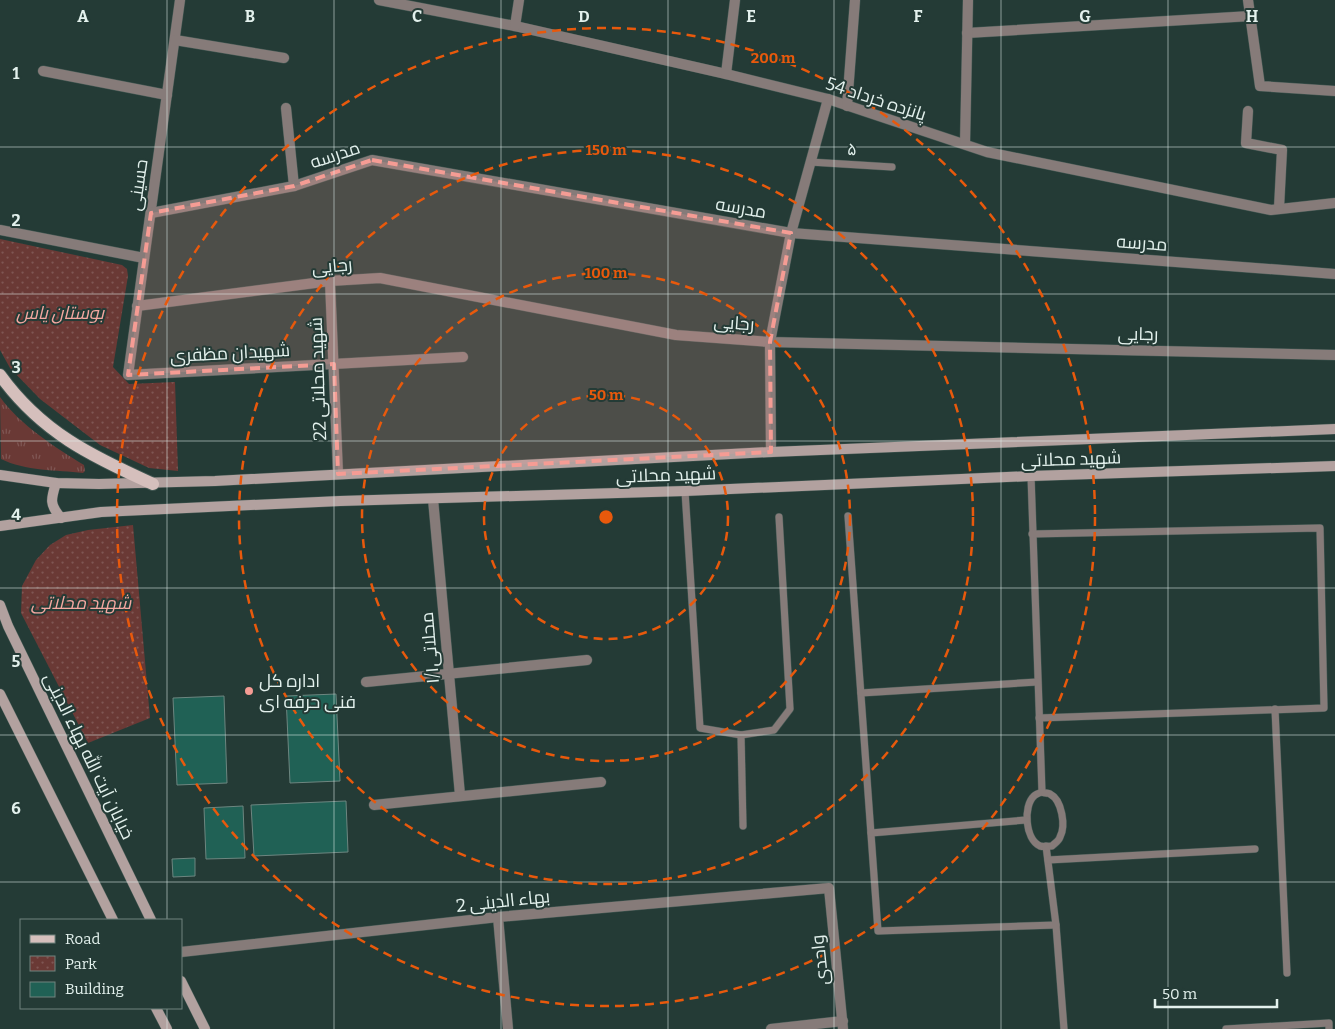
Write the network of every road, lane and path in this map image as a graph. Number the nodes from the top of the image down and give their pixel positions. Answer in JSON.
{"nodes":[{"id":1,"x":180,"y":0,"type":"edge"},
{"id":2,"x":378,"y":0,"type":"edge"},
{"id":3,"x":519,"y":0,"type":"edge"},
{"id":4,"x":735,"y":0,"type":"edge"},
{"id":5,"x":855,"y":0,"type":"edge"},
{"id":6,"x":968,"y":0,"type":"edge"},
{"id":7,"x":1248,"y":0,"type":"edge"},
{"id":8,"x":1251,"y":16,"type":"junction"},
{"id":9,"x":515,"y":26,"type":"junction"},
{"id":10,"x":967,"y":32,"type":"junction"},
{"id":11,"x":175,"y":40,"type":"junction"},
{"id":12,"x":284,"y":58,"type":"dead end"},
{"id":13,"x":43,"y":71,"type":"dead end"},
{"id":14,"x":726,"y":74,"type":"junction"},
{"id":15,"x":1335,"y":91,"type":"edge"},
{"id":16,"x":167,"y":95,"type":"junction"},
{"id":17,"x":828,"y":100,"type":"junction"},
{"id":18,"x":846,"y":106,"type":"junction"},
{"id":19,"x":286,"y":108,"type":"dead end"},
{"id":20,"x":1248,"y":111,"type":"dead end"},
{"id":21,"x":965,"y":144,"type":"junction"},
{"id":22,"x":810,"y":162,"type":"junction"},
{"id":23,"x":892,"y":167,"type":"dead end"},
{"id":24,"x":294,"y":186,"type":"junction"},
{"id":25,"x":1335,"y":203,"type":"edge"},
{"id":26,"x":1279,"y":208,"type":"junction"},
{"id":27,"x":151,"y":213,"type":"junction"},
{"id":28,"x":0,"y":230,"type":"edge"},
{"id":29,"x":791,"y":233,"type":"junction"},
{"id":30,"x":144,"y":258,"type":"junction"},
{"id":31,"x":1335,"y":274,"type":"edge"},
{"id":32,"x":330,"y":281,"type":"junction"},
{"id":33,"x":138,"y":306,"type":"junction"},
{"id":34,"x":770,"y":342,"type":"junction"},
{"id":35,"x":1335,"y":355,"type":"edge"},
{"id":36,"x":463,"y":357,"type":"dead end"},
{"id":37,"x":334,"y":364,"type":"junction"},
{"id":38,"x":0,"y":375,"type":"edge"},
{"id":39,"x":128,"y":375,"type":"joint"},
{"id":40,"x":1335,"y":429,"type":"edge"},
{"id":41,"x":771,"y":452,"type":"junction"},
{"id":42,"x":1335,"y":466,"type":"edge"},
{"id":43,"x":338,"y":474,"type":"junction"},
{"id":44,"x":0,"y":475,"type":"edge"},
{"id":45,"x":1031,"y":476,"type":"junction"},
{"id":46,"x":56,"y":482,"type":"junction"},
{"id":47,"x":153,"y":484,"type":"junction"},
{"id":48,"x":685,"y":491,"type":"junction"},
{"id":49,"x":433,"y":498,"type":"junction"},
{"id":50,"x":848,"y":516,"type":"dead end"},
{"id":51,"x":779,"y":517,"type":"dead end"},
{"id":52,"x":61,"y":518,"type":"junction"},
{"id":53,"x":0,"y":526,"type":"edge"},
{"id":54,"x":1032,"y":534,"type":"junction"},
{"id":55,"x":0,"y":605,"type":"edge"},
{"id":56,"x":587,"y":660,"type":"dead end"},
{"id":57,"x":449,"y":674,"type":"junction"},
{"id":58,"x":366,"y":682,"type":"dead end"},
{"id":59,"x":1038,"y":682,"type":"junction"},
{"id":60,"x":861,"y":693,"type":"junction"},
{"id":61,"x":0,"y":694,"type":"edge"},
{"id":62,"x":1275,"y":709,"type":"junction"},
{"id":63,"x":1039,"y":718,"type":"junction"},
{"id":64,"x":741,"y":736,"type":"junction"},
{"id":65,"x":601,"y":782,"type":"dead end"},
{"id":66,"x":1042,"y":792,"type":"junction"},
{"id":67,"x":460,"y":795,"type":"junction"},
{"id":68,"x":374,"y":805,"type":"dead end"},
{"id":69,"x":1026,"y":820,"type":"junction"},
{"id":70,"x":743,"y":826,"type":"dead end"},
{"id":71,"x":871,"y":833,"type":"junction"},
{"id":72,"x":1046,"y":846,"type":"junction"},
{"id":73,"x":1255,"y":849,"type":"dead end"},
{"id":74,"x":1048,"y":860,"type":"junction"},
{"id":75,"x":829,"y":888,"type":"joint"},
{"id":76,"x":498,"y":917,"type":"junction"},
{"id":77,"x":112,"y":919,"type":"edge"},
{"id":78,"x":151,"y":919,"type":"edge"},
{"id":79,"x":1056,"y":925,"type":"junction"},
{"id":80,"x":182,"y":952,"type":"edge"},
{"id":81,"x":1287,"y":973,"type":"dead end"},
{"id":82,"x":182,"y":983,"type":"edge"},
{"id":83,"x":157,"y":1009,"type":"edge"},
{"id":84,"x":843,"y":1025,"type":"edge"},
{"id":85,"x":167,"y":1029,"type":"edge"},
{"id":86,"x":205,"y":1029,"type":"edge"},
{"id":87,"x":508,"y":1029,"type":"edge"},
{"id":88,"x":771,"y":1029,"type":"edge"},
{"id":89,"x":1064,"y":1029,"type":"edge"},
{"id":90,"x":1226,"y":1029,"type":"edge"},
{"id":91,"x":1329,"y":1029,"type":"edge"}],
"edges":[{"from":1,"to":11,"type":"street","name":"حسینی"},
{"from":2,"to":9,"type":"street","name":"پانزده خرداد 54"},
{"from":3,"to":9,"type":"street"},
{"from":4,"to":14,"type":"street"},
{"from":5,"to":18,"type":"street"},
{"from":6,"to":10,"type":"street"},
{"from":7,"to":8,"type":"street"},
{"from":8,"to":10,"type":"street"},
{"from":8,"to":15,"type":"street"},
{"from":9,"to":14,"type":"street","name":"پانزده خرداد 54"},
{"from":10,"to":21,"type":"street"},
{"from":11,"to":12,"type":"street"},
{"from":11,"to":16,"type":"street","name":"حسینی"},
{"from":13,"to":16,"type":"street"},
{"from":14,"to":17,"type":"street","name":"پانزده خرداد 54"},
{"from":16,"to":27,"type":"street","name":"حسینی"},
{"from":17,"to":18,"type":"street","name":"پانزده خرداد 54"},
{"from":17,"to":22,"type":"street"},
{"from":18,"to":21,"type":"street","name":"پانزده خرداد 54"},
{"from":19,"to":24,"type":"street"},
{"from":20,"to":26,"type":"street"},
{"from":21,"to":26,"type":"street","name":"پانزده خرداد 54"},
{"from":22,"to":23,"type":"lane","name":"۵"},
{"from":22,"to":29,"type":"street"},
{"from":24,"to":27,"type":"street","name":"مدرسه"},
{"from":24,"to":29,"type":"street","name":"مدرسه"},
{"from":25,"to":26,"type":"street","name":"پانزده خرداد 54"},
{"from":27,"to":30,"type":"street","name":"حسینی"},
{"from":28,"to":30,"type":"street"},
{"from":29,"to":31,"type":"street","name":"مدرسه"},
{"from":29,"to":34,"type":"street"},
{"from":30,"to":33,"type":"street","name":"حسینی"},
{"from":32,"to":33,"type":"street","name":"رجایی"},
{"from":32,"to":34,"type":"street","name":"رجایی"},
{"from":32,"to":37,"type":"street","name":"شهید محلاتی 22"},
{"from":33,"to":39,"type":"street","name":"حسینی"},
{"from":34,"to":35,"type":"street","name":"رجایی"},
{"from":34,"to":41,"type":"street"},
{"from":36,"to":37,"type":"street","name":"شهیدان مظفری"},
{"from":37,"to":39,"type":"street","name":"شهیدان مظفری"},
{"from":37,"to":43,"type":"street","name":"شهید محلاتی 22"},
{"from":38,"to":47,"type":"main road"},
{"from":40,"to":41,"type":"main road","name":"شهید محلاتی"},
{"from":41,"to":43,"type":"main road","name":"شهید محلاتی"},
{"from":42,"to":45,"type":"main road","name":"شهید محلاتی"},
{"from":43,"to":47,"type":"main road","name":"شهید محلاتی"},
{"from":44,"to":46,"type":"main road","name":"شهید محلاتی"},
{"from":45,"to":48,"type":"main road","name":"شهید محلاتی"},
{"from":45,"to":54,"type":"lane"},
{"from":46,"to":47,"type":"main road","name":"شهید محلاتی"},
{"from":46,"to":52,"type":"main road"},
{"from":48,"to":49,"type":"main road","name":"شهید محلاتی"},
{"from":48,"to":64,"type":"lane"},
{"from":49,"to":52,"type":"main road","name":"شهید محلاتی"},
{"from":49,"to":57,"type":"street","name":"محلاتی۱/۱"},
{"from":50,"to":60,"type":"lane"},
{"from":51,"to":64,"type":"lane"},
{"from":52,"to":53,"type":"main road","name":"شهید محلاتی"},
{"from":54,"to":59,"type":"lane"},
{"from":54,"to":62,"type":"lane"},
{"from":55,"to":78,"type":"main road","name":"خیابان آیت الله بهاء الدینی"},
{"from":56,"to":57,"type":"street"},
{"from":57,"to":58,"type":"street"},
{"from":57,"to":67,"type":"street","name":"محلاتی۱/۱"},
{"from":59,"to":60,"type":"lane"},
{"from":59,"to":63,"type":"lane"},
{"from":60,"to":71,"type":"lane"},
{"from":61,"to":77,"type":"main road"},
{"from":62,"to":63,"type":"lane"},
{"from":62,"to":81,"type":"lane"},
{"from":63,"to":66,"type":"lane"},
{"from":64,"to":70,"type":"lane"},
{"from":65,"to":67,"type":"street"},
{"from":66,"to":69,"type":"lane"},
{"from":66,"to":72,"type":"lane"},
{"from":67,"to":68,"type":"street"},
{"from":69,"to":71,"type":"lane"},
{"from":69,"to":72,"type":"lane"},
{"from":71,"to":79,"type":"lane"},
{"from":72,"to":74,"type":"lane"},
{"from":73,"to":74,"type":"lane"},
{"from":74,"to":79,"type":"lane"},
{"from":75,"to":76,"type":"street","name":"بهاء الدینی 2"},
{"from":75,"to":84,"type":"street","name":"واحدی"},
{"from":76,"to":80,"type":"street","name":"بهاء الدینی 2"},
{"from":76,"to":87,"type":"street"},
{"from":79,"to":89,"type":"lane"},
{"from":82,"to":86,"type":"main road"},
{"from":83,"to":85,"type":"main road"},
{"from":84,"to":88,"type":"street"},
{"from":90,"to":91,"type":"lane"}]}
